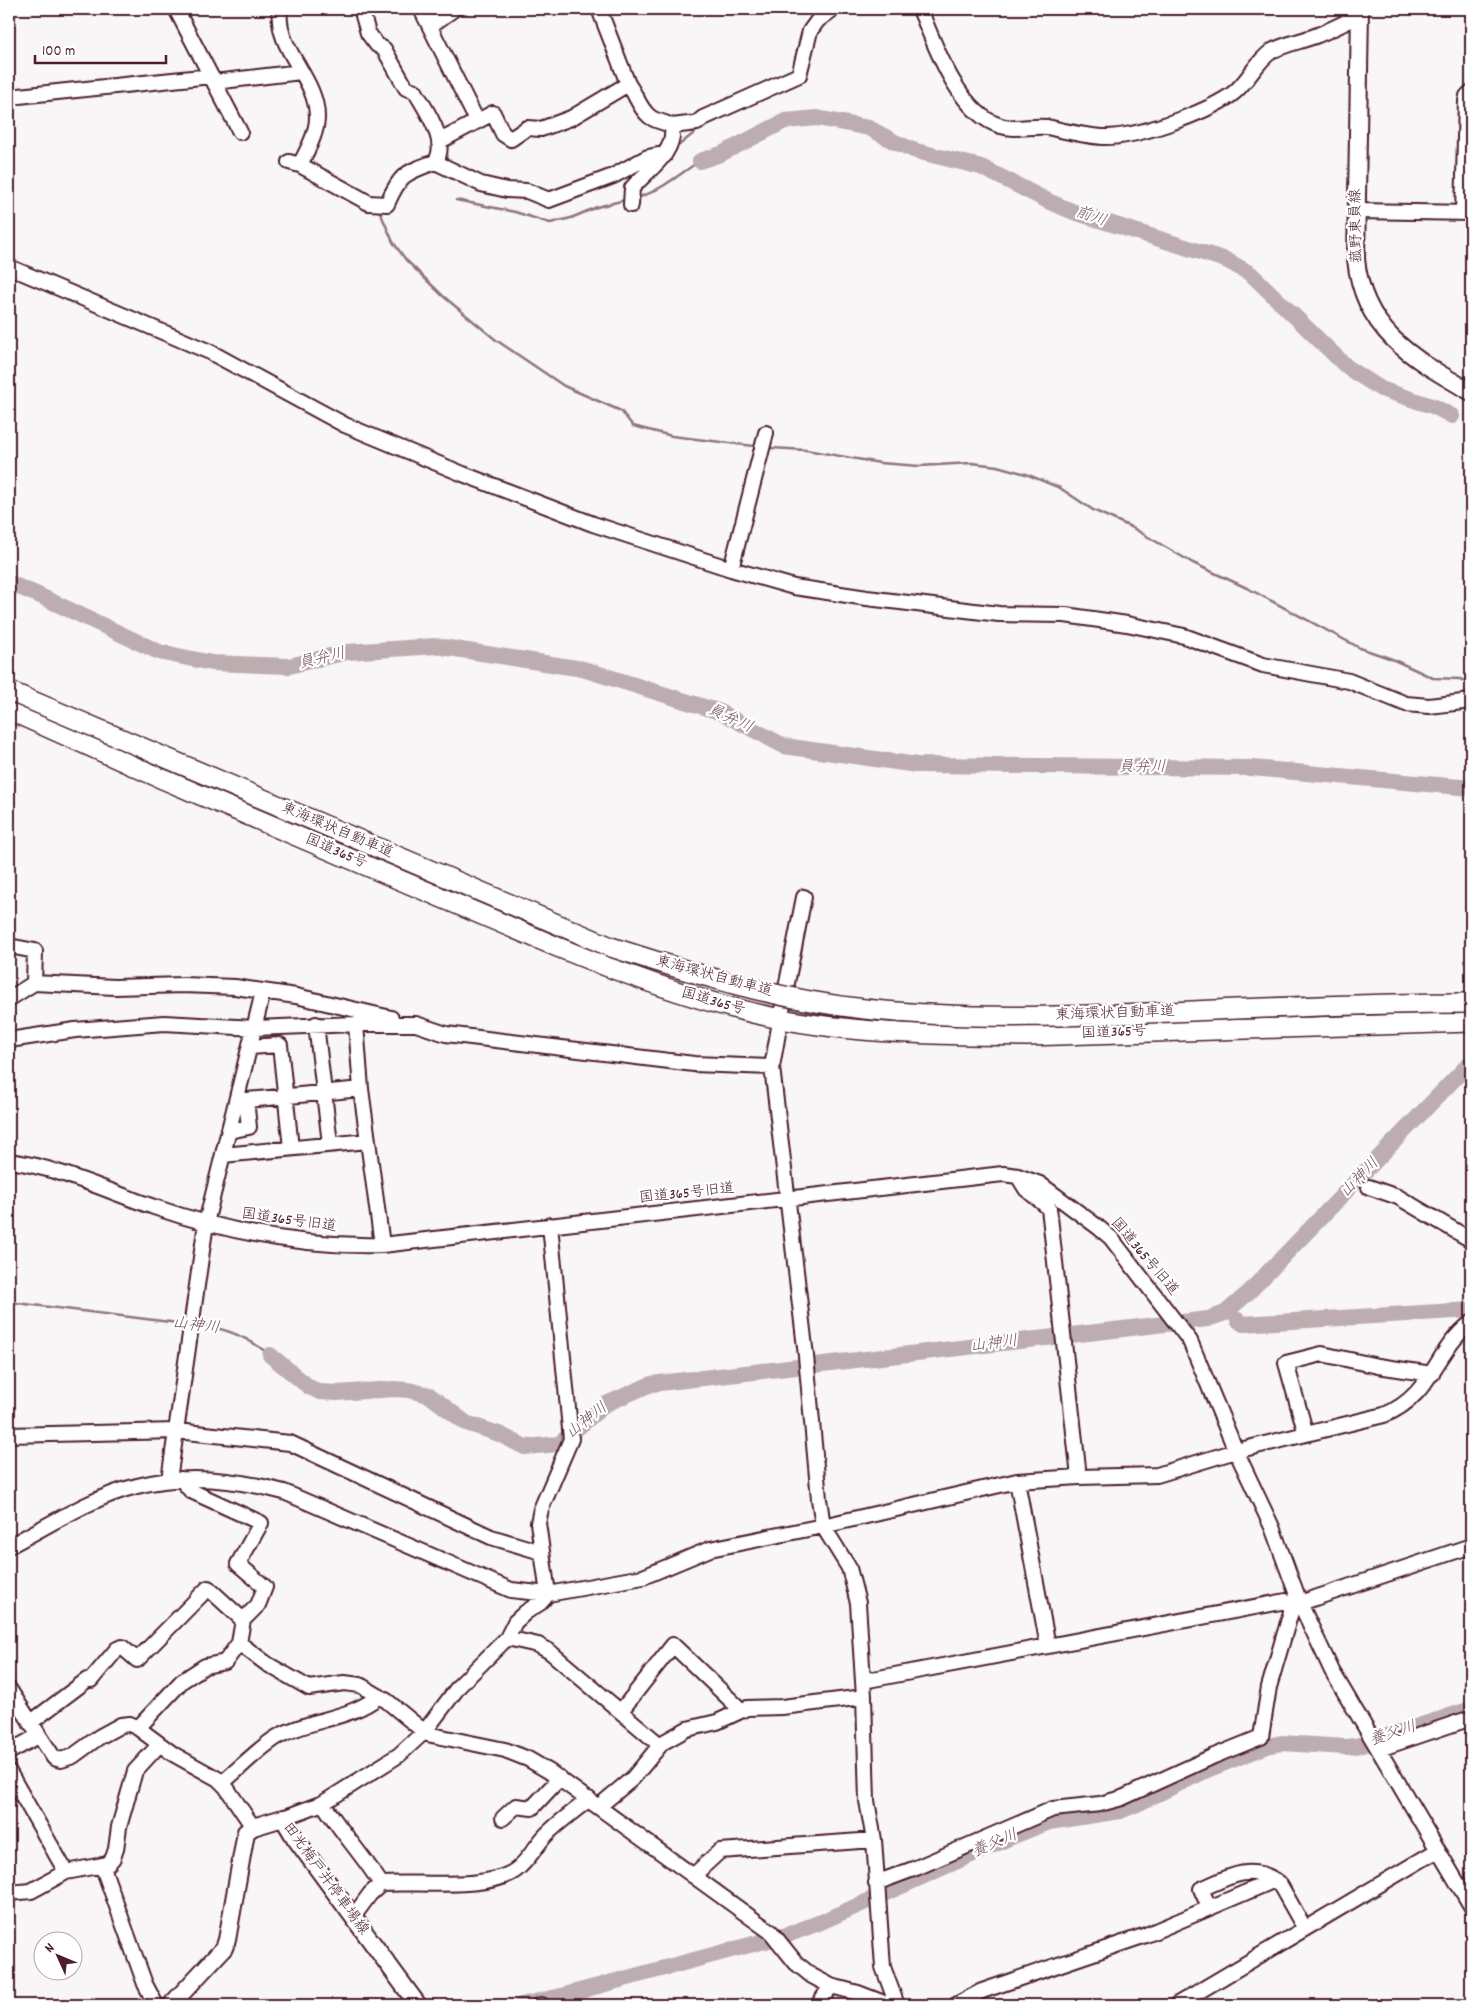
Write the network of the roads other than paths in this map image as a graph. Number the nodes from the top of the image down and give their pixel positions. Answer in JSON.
{"nodes":[{"id":1,"x":176,"y":9,"type":"edge"},
{"id":2,"x":280,"y":9,"type":"edge"},
{"id":3,"x":368,"y":9,"type":"edge"},
{"id":4,"x":421,"y":9,"type":"edge"},
{"id":5,"x":454,"y":9,"type":"edge"},
{"id":6,"x":599,"y":9,"type":"edge"},
{"id":7,"x":833,"y":9,"type":"edge"},
{"id":8,"x":920,"y":9,"type":"edge"},
{"id":9,"x":1361,"y":11,"type":"edge"},
{"id":10,"x":430,"y":26,"type":"junction"},
{"id":11,"x":301,"y":72,"type":"junction"},
{"id":12,"x":213,"y":79,"type":"junction"},
{"id":13,"x":628,"y":84,"type":"junction"},
{"id":14,"x":1471,"y":92,"type":"edge"},
{"id":15,"x":9,"y":97,"type":"edge"},
{"id":16,"x":477,"y":121,"type":"junction"},
{"id":17,"x":672,"y":126,"type":"junction"},
{"id":18,"x":240,"y":132,"type":"dead end"},
{"id":19,"x":440,"y":141,"type":"junction"},
{"id":20,"x":664,"y":156,"type":"junction"},
{"id":21,"x":435,"y":162,"type":"junction"},
{"id":22,"x":631,"y":205,"type":"dead end"},
{"id":23,"x":1357,"y":211,"type":"junction"},
{"id":24,"x":1467,"y":213,"type":"edge"},
{"id":25,"x":9,"y":267,"type":"edge"},
{"id":26,"x":1471,"y":392,"type":"edge"},
{"id":27,"x":766,"y":433,"type":"dead end"},
{"id":28,"x":730,"y":570,"type":"junction"},
{"id":29,"x":9,"y":681,"type":"edge"},
{"id":30,"x":9,"y":691,"type":"edge"},
{"id":31,"x":1471,"y":701,"type":"edge"},
{"id":32,"x":9,"y":710,"type":"edge"},
{"id":33,"x":804,"y":897,"type":"dead end"},
{"id":34,"x":9,"y":946,"type":"edge"},
{"id":35,"x":34,"y":983,"type":"junction"},
{"id":36,"x":786,"y":988,"type":"junction"},
{"id":37,"x":263,"y":992,"type":"junction"},
{"id":38,"x":1471,"y":994,"type":"edge"},
{"id":39,"x":9,"y":999,"type":"edge"},
{"id":40,"x":1471,"y":1002,"type":"edge"},
{"id":41,"x":780,"y":1018,"type":"junction"},
{"id":42,"x":1471,"y":1022,"type":"edge"},
{"id":43,"x":316,"y":1024,"type":"junction"},
{"id":44,"x":356,"y":1024,"type":"junction"},
{"id":45,"x":416,"y":1024,"type":"junction"},
{"id":46,"x":255,"y":1028,"type":"junction"},
{"id":47,"x":9,"y":1040,"type":"edge"},
{"id":48,"x":250,"y":1047,"type":"junction"},
{"id":49,"x":772,"y":1067,"type":"junction"},
{"id":50,"x":361,"y":1089,"type":"junction"},
{"id":51,"x":324,"y":1093,"type":"junction"},
{"id":52,"x":285,"y":1096,"type":"junction"},
{"id":53,"x":242,"y":1101,"type":"junction"},
{"id":54,"x":368,"y":1141,"type":"junction"},
{"id":55,"x":330,"y":1144,"type":"junction"},
{"id":56,"x":291,"y":1148,"type":"junction"},
{"id":57,"x":223,"y":1156,"type":"junction"},
{"id":58,"x":9,"y":1161,"type":"edge"},
{"id":59,"x":1018,"y":1176,"type":"junction"},
{"id":60,"x":1369,"y":1187,"type":"dead end"},
{"id":61,"x":788,"y":1199,"type":"junction"},
{"id":62,"x":206,"y":1223,"type":"junction"},
{"id":63,"x":550,"y":1225,"type":"junction"},
{"id":64,"x":1471,"y":1240,"type":"edge"},
{"id":65,"x":382,"y":1245,"type":"junction"},
{"id":66,"x":1471,"y":1322,"type":"edge"},
{"id":67,"x":1432,"y":1374,"type":"junction"},
{"id":68,"x":177,"y":1431,"type":"junction"},
{"id":69,"x":1306,"y":1434,"type":"junction"},
{"id":70,"x":9,"y":1435,"type":"edge"},
{"id":71,"x":1236,"y":1451,"type":"junction"},
{"id":72,"x":1079,"y":1477,"type":"junction"},
{"id":73,"x":175,"y":1479,"type":"junction"},
{"id":74,"x":1017,"y":1481,"type":"junction"},
{"id":75,"x":823,"y":1526,"type":"junction"},
{"id":76,"x":9,"y":1546,"type":"edge"},
{"id":77,"x":1471,"y":1546,"type":"edge"},
{"id":78,"x":541,"y":1552,"type":"junction"},
{"id":79,"x":548,"y":1594,"type":"junction"},
{"id":80,"x":1296,"y":1605,"type":"junction"},
{"id":81,"x":243,"y":1620,"type":"junction"},
{"id":82,"x":507,"y":1638,"type":"junction"},
{"id":83,"x":239,"y":1643,"type":"junction"},
{"id":84,"x":1048,"y":1646,"type":"junction"},
{"id":85,"x":863,"y":1682,"type":"junction"},
{"id":86,"x":9,"y":1689,"type":"edge"},
{"id":87,"x":379,"y":1696,"type":"junction"},
{"id":88,"x":864,"y":1697,"type":"junction"},
{"id":89,"x":741,"y":1710,"type":"junction"},
{"id":90,"x":621,"y":1711,"type":"junction"},
{"id":91,"x":1471,"y":1718,"type":"edge"},
{"id":92,"x":30,"y":1723,"type":"junction"},
{"id":93,"x":138,"y":1728,"type":"junction"},
{"id":94,"x":425,"y":1731,"type":"junction"},
{"id":95,"x":38,"y":1736,"type":"junction"},
{"id":96,"x":1375,"y":1743,"type":"junction"},
{"id":97,"x":160,"y":1745,"type":"junction"},
{"id":98,"x":660,"y":1745,"type":"junction"},
{"id":99,"x":9,"y":1752,"type":"edge"},
{"id":100,"x":9,"y":1772,"type":"edge"},
{"id":101,"x":560,"y":1778,"type":"junction"},
{"id":102,"x":222,"y":1783,"type":"junction"},
{"id":103,"x":323,"y":1803,"type":"junction"},
{"id":104,"x":594,"y":1803,"type":"junction"},
{"id":105,"x":283,"y":1818,"type":"junction"},
{"id":106,"x":503,"y":1818,"type":"dead end"},
{"id":107,"x":253,"y":1827,"type":"junction"},
{"id":108,"x":874,"y":1840,"type":"junction"},
{"id":109,"x":1438,"y":1850,"type":"junction"},
{"id":110,"x":102,"y":1865,"type":"junction"},
{"id":111,"x":66,"y":1872,"type":"junction"},
{"id":112,"x":693,"y":1876,"type":"junction"},
{"id":113,"x":1275,"y":1880,"type":"junction"},
{"id":114,"x":381,"y":1884,"type":"junction"},
{"id":115,"x":876,"y":1885,"type":"junction"},
{"id":116,"x":9,"y":1893,"type":"edge"},
{"id":117,"x":1471,"y":1906,"type":"edge"},
{"id":118,"x":1209,"y":1907,"type":"junction"},
{"id":119,"x":353,"y":1917,"type":"junction"},
{"id":120,"x":1305,"y":1929,"type":"junction"},
{"id":121,"x":831,"y":1986,"type":"junction"},
{"id":122,"x":156,"y":2005,"type":"edge"},
{"id":123,"x":171,"y":2005,"type":"edge"},
{"id":124,"x":418,"y":2005,"type":"edge"},
{"id":125,"x":818,"y":2005,"type":"edge"},
{"id":126,"x":889,"y":2005,"type":"edge"},
{"id":127,"x":897,"y":2005,"type":"edge"},
{"id":128,"x":956,"y":2005,"type":"edge"},
{"id":129,"x":1176,"y":2005,"type":"edge"}],
"edges":[{"from":1,"to":12,"type":"street"},
{"from":2,"to":11,"type":"street"},
{"from":3,"to":19,"type":"street"},
{"from":4,"to":10,"type":"street"},
{"from":5,"to":10,"type":"street"},
{"from":6,"to":13,"type":"street"},
{"from":7,"to":17,"type":"street"},
{"from":8,"to":9,"type":"street"},
{"from":9,"to":23,"type":"main road","name":"菰野東員線"},
{"from":10,"to":16,"type":"street"},
{"from":11,"to":12,"type":"street"},
{"from":11,"to":21,"type":"street"},
{"from":12,"to":15,"type":"street"},
{"from":12,"to":18,"type":"street"},
{"from":13,"to":16,"type":"street"},
{"from":13,"to":17,"type":"street"},
{"from":14,"to":24,"type":"street"},
{"from":16,"to":19,"type":"street"},
{"from":17,"to":20,"type":"street"},
{"from":19,"to":21,"type":"street"},
{"from":20,"to":21,"type":"street"},
{"from":20,"to":22,"type":"street"},
{"from":23,"to":24,"type":"street"},
{"from":23,"to":26,"type":"main road","name":"菰野東員線"},
{"from":25,"to":28,"type":"street"},
{"from":27,"to":28,"type":"street"},
{"from":28,"to":31,"type":"street"},
{"from":29,"to":36,"type":"highway","name":"国道365号"},
{"from":30,"to":40,"type":"highway","name":"東海環状自動車道","bridge":true},
{"from":32,"to":41,"type":"highway","name":"国道365号"},
{"from":33,"to":36,"type":"street"},
{"from":34,"to":35,"type":"street"},
{"from":35,"to":37,"type":"street"},
{"from":35,"to":39,"type":"street"},
{"from":36,"to":38,"type":"highway","name":"国道365号"},
{"from":36,"to":41,"type":"street"},
{"from":37,"to":45,"type":"street"},
{"from":37,"to":46,"type":"street"},
{"from":41,"to":42,"type":"highway","name":"国道365号"},
{"from":41,"to":49,"type":"street"},
{"from":43,"to":44,"type":"street"},
{"from":43,"to":46,"type":"street"},
{"from":43,"to":51,"type":"street"},
{"from":44,"to":45,"type":"street"},
{"from":44,"to":50,"type":"street"},
{"from":45,"to":49,"type":"street"},
{"from":46,"to":47,"type":"street"},
{"from":46,"to":48,"type":"street"},
{"from":48,"to":52,"type":"street"},
{"from":48,"to":53,"type":"street"},
{"from":49,"to":61,"type":"street"},
{"from":50,"to":51,"type":"street"},
{"from":50,"to":54,"type":"street"},
{"from":51,"to":52,"type":"street"},
{"from":51,"to":55,"type":"street"},
{"from":52,"to":53,"type":"street"},
{"from":52,"to":56,"type":"street"},
{"from":53,"to":57,"type":"street"},
{"from":54,"to":55,"type":"street"},
{"from":54,"to":65,"type":"street"},
{"from":55,"to":56,"type":"street"},
{"from":56,"to":57,"type":"street"},
{"from":57,"to":62,"type":"street"},
{"from":58,"to":62,"type":"street","name":"国道365号旧道"},
{"from":59,"to":61,"type":"street","name":"国道365号旧道"},
{"from":59,"to":71,"type":"street","name":"国道365号旧道"},
{"from":59,"to":72,"type":"street"},
{"from":60,"to":64,"type":"street"},
{"from":61,"to":63,"type":"street","name":"国道365号旧道"},
{"from":61,"to":75,"type":"street"},
{"from":62,"to":65,"type":"street","name":"国道365号旧道"},
{"from":62,"to":68,"type":"street"},
{"from":63,"to":65,"type":"street","name":"国道365号旧道"},
{"from":63,"to":78,"type":"street"},
{"from":66,"to":67,"type":"street"},
{"from":67,"to":69,"type":"street"},
{"from":67,"to":69,"type":"street"},
{"from":68,"to":70,"type":"street"},
{"from":68,"to":73,"type":"street"},
{"from":68,"to":78,"type":"street"},
{"from":69,"to":71,"type":"street"},
{"from":71,"to":72,"type":"street"},
{"from":71,"to":80,"type":"street","name":"国道365号旧道"},
{"from":72,"to":74,"type":"street"},
{"from":73,"to":76,"type":"street"},
{"from":73,"to":79,"type":"street"},
{"from":73,"to":81,"type":"street"},
{"from":74,"to":75,"type":"street"},
{"from":74,"to":84,"type":"street"},
{"from":75,"to":79,"type":"street"},
{"from":75,"to":85,"type":"street"},
{"from":77,"to":80,"type":"street"},
{"from":78,"to":79,"type":"street"},
{"from":79,"to":82,"type":"street"},
{"from":80,"to":84,"type":"street"},
{"from":80,"to":96,"type":"street","name":"国道365号旧道"},
{"from":80,"to":115,"type":"street"},
{"from":81,"to":83,"type":"street"},
{"from":81,"to":92,"type":"street"},
{"from":82,"to":90,"type":"street"},
{"from":82,"to":94,"type":"street"},
{"from":83,"to":87,"type":"street"},
{"from":83,"to":93,"type":"street"},
{"from":84,"to":85,"type":"street"},
{"from":85,"to":88,"type":"street"},
{"from":86,"to":92,"type":"street"},
{"from":87,"to":94,"type":"street"},
{"from":87,"to":102,"type":"street"},
{"from":88,"to":89,"type":"street"},
{"from":88,"to":108,"type":"street"},
{"from":89,"to":90,"type":"street"},
{"from":89,"to":98,"type":"street"},
{"from":90,"to":98,"type":"street"},
{"from":91,"to":96,"type":"street"},
{"from":92,"to":95,"type":"street"},
{"from":93,"to":95,"type":"street"},
{"from":93,"to":97,"type":"street"},
{"from":94,"to":101,"type":"street"},
{"from":94,"to":103,"type":"street"},
{"from":95,"to":99,"type":"street"},
{"from":96,"to":109,"type":"street","name":"国道365号旧道"},
{"from":97,"to":102,"type":"street"},
{"from":97,"to":110,"type":"street"},
{"from":98,"to":104,"type":"street"},
{"from":100,"to":111,"type":"street"},
{"from":101,"to":104,"type":"street"},
{"from":101,"to":106,"type":"street"},
{"from":102,"to":107,"type":"street"},
{"from":103,"to":105,"type":"street"},
{"from":103,"to":114,"type":"street"},
{"from":104,"to":112,"type":"street"},
{"from":104,"to":114,"type":"street"},
{"from":105,"to":107,"type":"main road","name":"田光梅戸井停車場線"},
{"from":105,"to":119,"type":"main road","name":"田光梅戸井停車場線"},
{"from":107,"to":123,"type":"main road"},
{"from":108,"to":112,"type":"street"},
{"from":108,"to":115,"type":"street"},
{"from":109,"to":117,"type":"street","name":"国道365号旧道"},
{"from":109,"to":120,"type":"street"},
{"from":110,"to":111,"type":"street"},
{"from":110,"to":122,"type":"street"},
{"from":111,"to":116,"type":"street"},
{"from":112,"to":121,"type":"street"},
{"from":113,"to":118,"type":"street"},
{"from":113,"to":118,"type":"street"},
{"from":113,"to":120,"type":"street"},
{"from":114,"to":119,"type":"street"},
{"from":115,"to":127,"type":"street"},
{"from":118,"to":128,"type":"street"},
{"from":119,"to":124,"type":"main road","name":"田光梅戸井停車場線"},
{"from":120,"to":129,"type":"street"},
{"from":121,"to":125,"type":"street"},
{"from":121,"to":126,"type":"street"}]}
